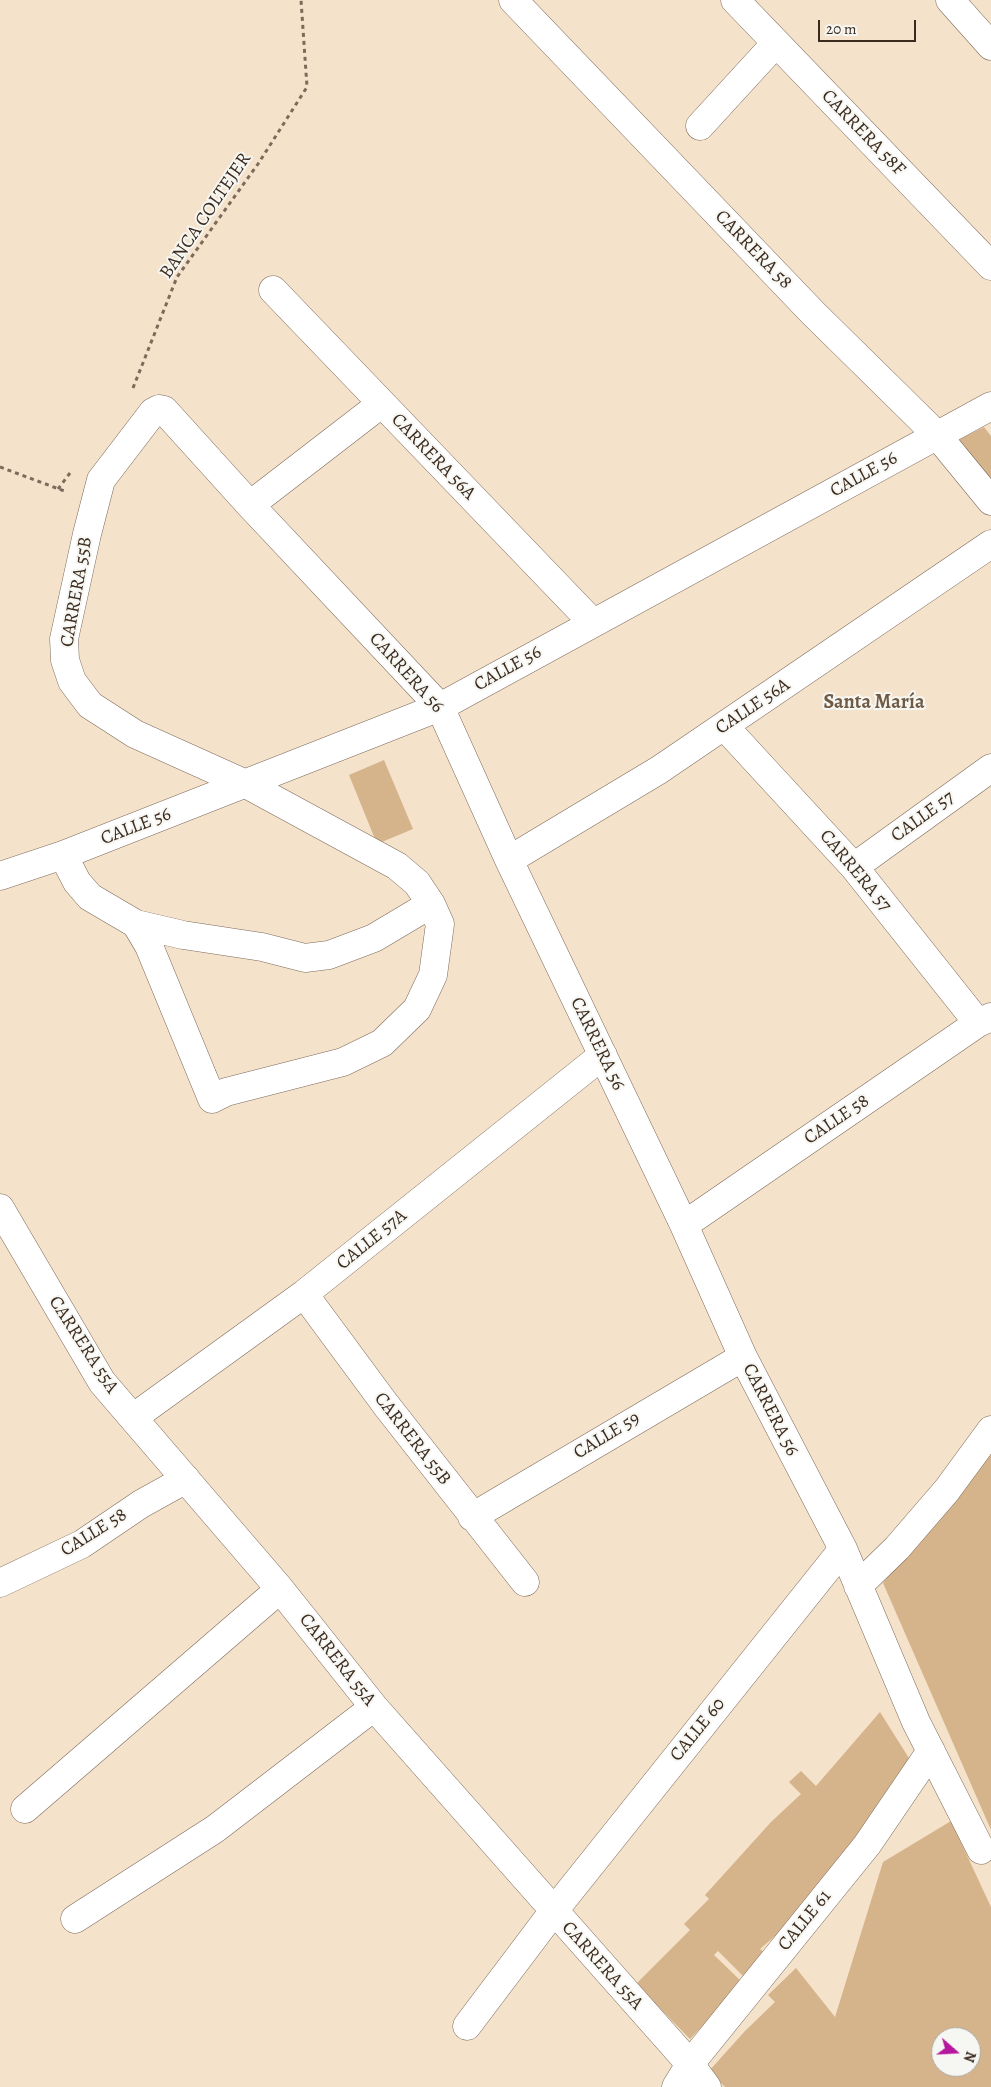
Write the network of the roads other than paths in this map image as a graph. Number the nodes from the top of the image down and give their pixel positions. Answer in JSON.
{"nodes":[{"id":1,"x":513,"y":0,"type":"edge"},
{"id":2,"x":735,"y":0,"type":"edge"},
{"id":3,"x":950,"y":0,"type":"edge"},
{"id":4,"x":776,"y":43,"type":"junction"},
{"id":5,"x":991,"y":46,"type":"edge"},
{"id":6,"x":700,"y":126,"type":"dead end"},
{"id":7,"x":991,"y":266,"type":"edge"},
{"id":8,"x":273,"y":290,"type":"dead end"},
{"id":9,"x":381,"y":404,"type":"junction"},
{"id":10,"x":991,"y":406,"type":"edge"},
{"id":11,"x":159,"y":409,"type":"joint"},
{"id":12,"x":937,"y":435,"type":"junction"},
{"id":13,"x":991,"y":502,"type":"edge"},
{"id":14,"x":250,"y":505,"type":"junction"},
{"id":15,"x":991,"y":544,"type":"edge"},
{"id":16,"x":593,"y":623,"type":"junction"},
{"id":17,"x":440,"y":706,"type":"junction"},
{"id":18,"x":724,"y":726,"type":"junction"},
{"id":19,"x":991,"y":768,"type":"edge"},
{"id":20,"x":246,"y":784,"type":"junction"},
{"id":21,"x":62,"y":855,"type":"junction"},
{"id":22,"x":509,"y":860,"type":"junction"},
{"id":23,"x":854,"y":867,"type":"junction"},
{"id":24,"x":0,"y":876,"type":"edge"},
{"id":25,"x":431,"y":904,"type":"junction"},
{"id":26,"x":136,"y":924,"type":"junction"},
{"id":27,"x":984,"y":1020,"type":"edge"},
{"id":28,"x":603,"y":1056,"type":"junction"},
{"id":29,"x":0,"y":1208,"type":"edge"},
{"id":30,"x":684,"y":1224,"type":"junction"},
{"id":31,"x":304,"y":1294,"type":"junction"},
{"id":32,"x":743,"y":1357,"type":"junction"},
{"id":33,"x":134,"y":1417,"type":"junction"},
{"id":34,"x":991,"y":1430,"type":"edge"},
{"id":35,"x":186,"y":1479,"type":"junction"},
{"id":36,"x":472,"y":1517,"type":"junction"},
{"id":37,"x":843,"y":1549,"type":"junction"},
{"id":38,"x":524,"y":1582,"type":"dead end"},
{"id":39,"x":0,"y":1583,"type":"edge"},
{"id":40,"x":858,"y":1586,"type":"junction"},
{"id":41,"x":280,"y":1589,"type":"junction"},
{"id":42,"x":374,"y":1707,"type":"junction"},
{"id":43,"x":931,"y":1751,"type":"junction"},
{"id":44,"x":25,"y":1809,"type":"dead end"},
{"id":45,"x":981,"y":1850,"type":"dead end"},
{"id":46,"x":553,"y":1912,"type":"junction"},
{"id":47,"x":75,"y":1919,"type":"dead end"},
{"id":48,"x":467,"y":2026,"type":"dead end"},
{"id":49,"x":690,"y":2064,"type":"junction"},
{"id":50,"x":676,"y":2087,"type":"edge"},
{"id":51,"x":707,"y":2087,"type":"edge"}],
"edges":[{"from":1,"to":12,"type":"street","name":"CARRERA 58"},
{"from":2,"to":4,"type":"street","name":"CARRERA 58F"},
{"from":3,"to":5,"type":"street"},
{"from":4,"to":6,"type":"street"},
{"from":4,"to":7,"type":"street","name":"CARRERA 58F"},
{"from":8,"to":9,"type":"street","name":"CARRERA 56A"},
{"from":9,"to":14,"type":"street"},
{"from":9,"to":16,"type":"street","name":"CARRERA 56A"},
{"from":10,"to":12,"type":"street","name":"CALLE 56"},
{"from":11,"to":14,"type":"street","name":"CARRERA 56"},
{"from":11,"to":20,"type":"street","name":"CARRERA 55B"},
{"from":12,"to":13,"type":"street","name":"CARRERA 58"},
{"from":12,"to":16,"type":"street","name":"CALLE 56"},
{"from":14,"to":17,"type":"street","name":"CARRERA 56"},
{"from":15,"to":18,"type":"street","name":"CALLE 56A"},
{"from":16,"to":17,"type":"street","name":"CALLE 56"},
{"from":17,"to":20,"type":"street","name":"CALLE 56"},
{"from":17,"to":22,"type":"street","name":"CARRERA 56"},
{"from":18,"to":22,"type":"street","name":"CALLE 56A"},
{"from":18,"to":23,"type":"street","name":"CARRERA 57"},
{"from":19,"to":23,"type":"street","name":"CALLE 57"},
{"from":20,"to":21,"type":"street","name":"CALLE 56"},
{"from":20,"to":25,"type":"street","name":"CARRERA 55B"},
{"from":21,"to":24,"type":"street","name":"CALLE 56"},
{"from":21,"to":26,"type":"street"},
{"from":22,"to":28,"type":"street","name":"CARRERA 56"},
{"from":23,"to":27,"type":"street","name":"CARRERA 57"},
{"from":25,"to":26,"type":"street"},
{"from":25,"to":26,"type":"street","name":"CARRERA 55B"},
{"from":27,"to":30,"type":"street","name":"CALLE 58"},
{"from":28,"to":30,"type":"street","name":"CARRERA 56"},
{"from":28,"to":31,"type":"street","name":"CALLE 57A"},
{"from":29,"to":33,"type":"street","name":"CARRERA 55A"},
{"from":30,"to":32,"type":"street","name":"CARRERA 56"},
{"from":31,"to":33,"type":"street","name":"CALLE 57A"},
{"from":31,"to":36,"type":"street","name":"CARRERA 55B"},
{"from":32,"to":36,"type":"street","name":"CALLE 59"},
{"from":32,"to":37,"type":"street","name":"CARRERA 56"},
{"from":33,"to":35,"type":"street","name":"CARRERA 55A"},
{"from":34,"to":40,"type":"street"},
{"from":35,"to":39,"type":"street","name":"CALLE 58"},
{"from":35,"to":41,"type":"street","name":"CARRERA 55A"},
{"from":36,"to":38,"type":"street","name":"CARRERA 55B"},
{"from":37,"to":40,"type":"street","name":"CARRERA 56"},
{"from":37,"to":46,"type":"street","name":"CALLE 60"},
{"from":40,"to":43,"type":"street","name":"CARRERA 56"},
{"from":41,"to":42,"type":"street","name":"CARRERA 55A"},
{"from":41,"to":44,"type":"street"},
{"from":42,"to":46,"type":"street","name":"CARRERA 55A"},
{"from":42,"to":47,"type":"street"},
{"from":43,"to":45,"type":"street","name":"CARRERA 56"},
{"from":43,"to":49,"type":"street","name":"CALLE 61"},
{"from":46,"to":48,"type":"street","name":"CALLE 60"},
{"from":46,"to":49,"type":"street","name":"CARRERA 55A"},
{"from":49,"to":50,"type":"street","name":"CALLE 61"},
{"from":49,"to":51,"type":"street","name":"CARRERA 55A"}]}
